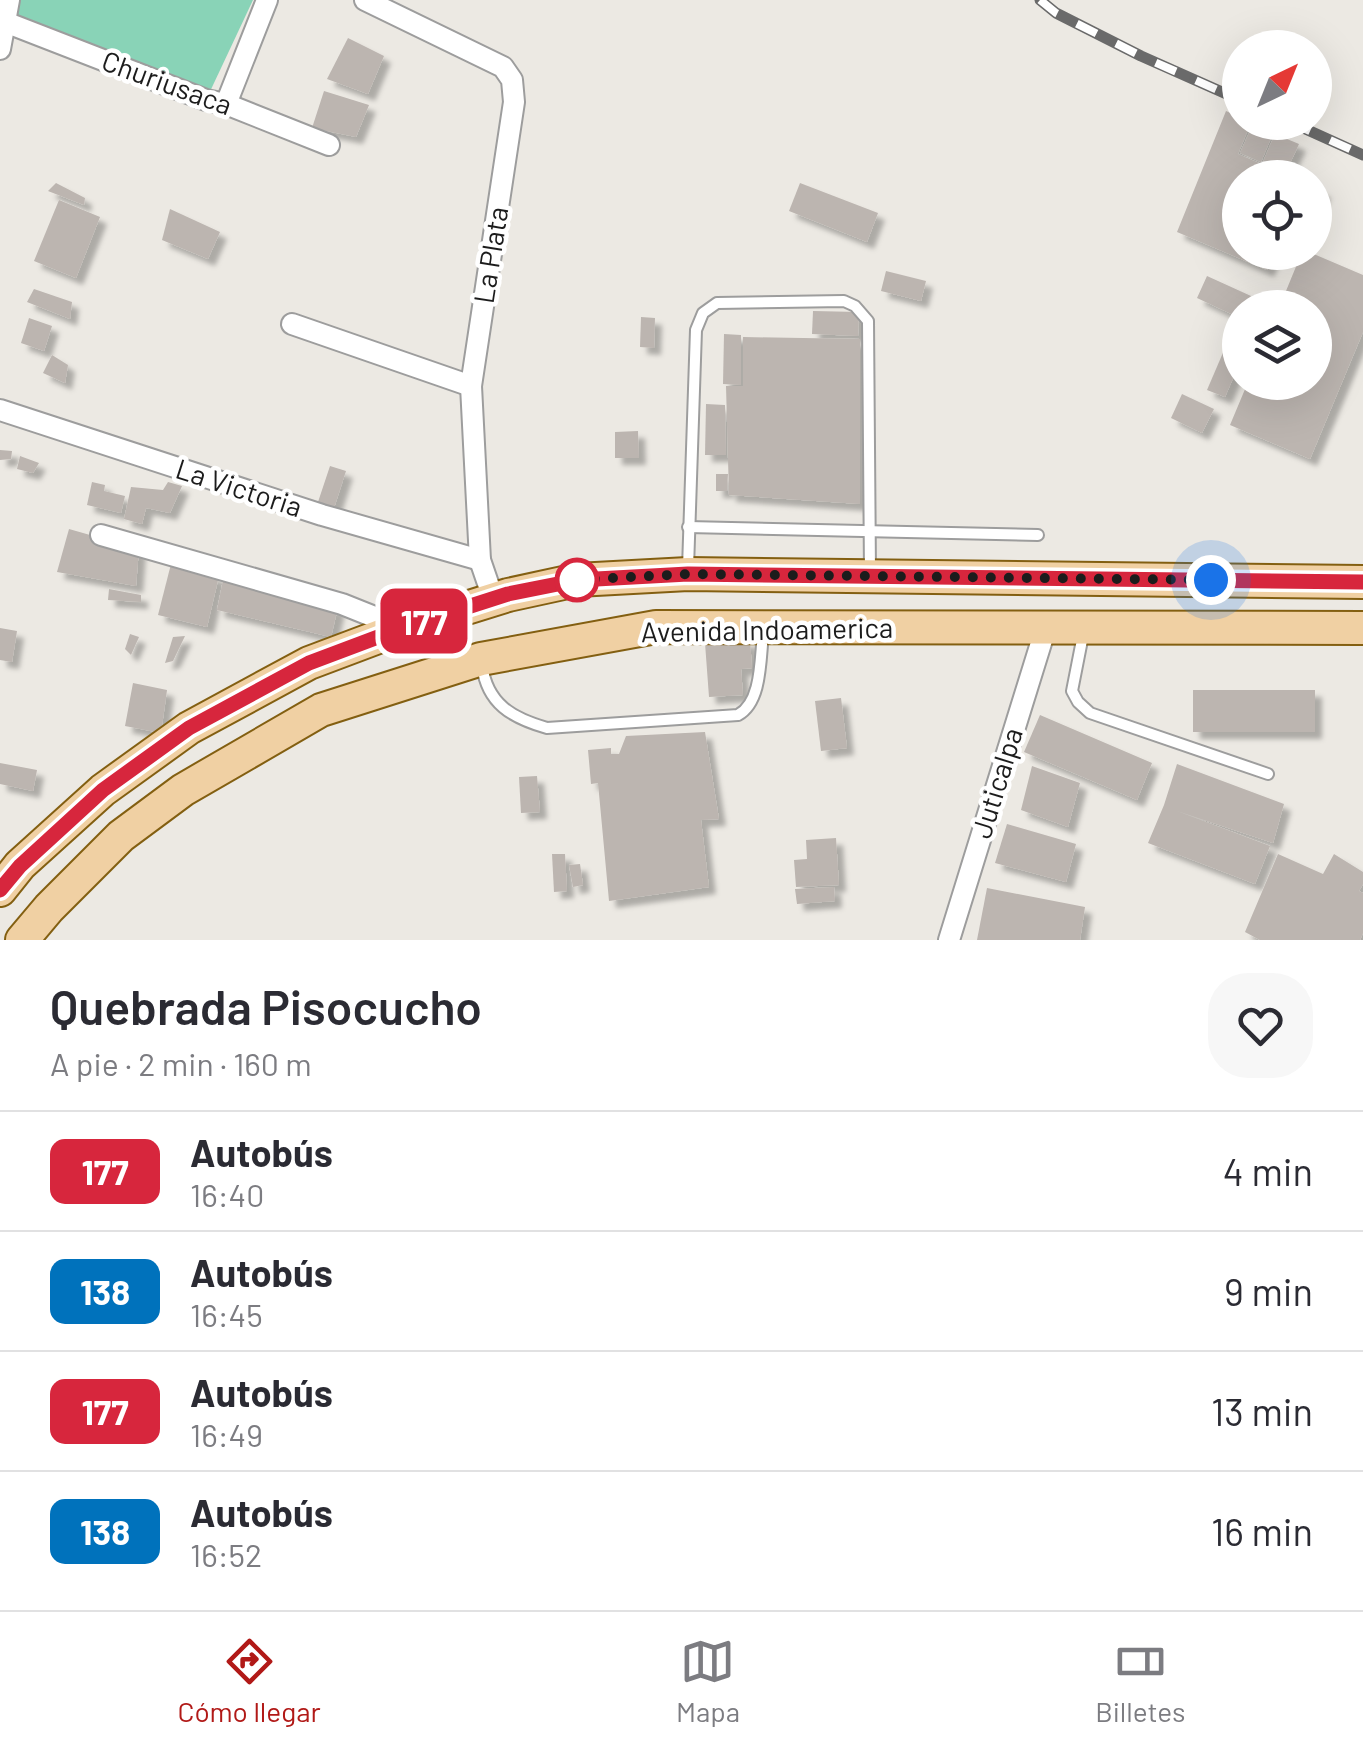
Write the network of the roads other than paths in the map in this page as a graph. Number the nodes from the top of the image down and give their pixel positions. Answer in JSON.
{"nodes":[{"id":1,"x":10,"y":0,"type":"edge"},
{"id":2,"x":268,"y":0,"type":"edge"},
{"id":3,"x":365,"y":0,"type":"edge"},
{"id":4,"x":6,"y":22,"type":"junction"},
{"id":5,"x":0,"y":48,"type":"edge"},
{"id":6,"x":226,"y":104,"type":"junction"},
{"id":7,"x":329,"y":145,"type":"dead end"},
{"id":8,"x":292,"y":324,"type":"dead end"},
{"id":9,"x":471,"y":386,"type":"junction"},
{"id":10,"x":0,"y":410,"type":"edge"},
{"id":11,"x":688,"y":528,"type":"junction"},
{"id":12,"x":870,"y":532,"type":"junction"},
{"id":13,"x":101,"y":534,"type":"dead end"},
{"id":14,"x":1038,"y":535,"type":"dead end"},
{"id":15,"x":480,"y":560,"type":"junction"},
{"id":16,"x":688,"y":574,"type":"junction"},
{"id":17,"x":870,"y":576,"type":"junction"},
{"id":18,"x":1363,"y":582,"type":"edge"},
{"id":19,"x":493,"y":598,"type":"junction"},
{"id":20,"x":764,"y":627,"type":"junction"},
{"id":21,"x":1046,"y":627,"type":"junction"},
{"id":22,"x":1084,"y":627,"type":"junction"},
{"id":23,"x":402,"y":628,"type":"junction"},
{"id":24,"x":1363,"y":628,"type":"edge"},
{"id":25,"x":481,"y":659,"type":"junction"},
{"id":26,"x":1268,"y":774,"type":"dead end"},
{"id":27,"x":0,"y":890,"type":"edge"},
{"id":28,"x":22,"y":940,"type":"edge"},
{"id":29,"x":950,"y":940,"type":"edge"}],
"edges":[{"from":1,"to":4,"type":"street"},
{"from":2,"to":6,"type":"street"},
{"from":3,"to":9,"type":"street","name":"La Plata"},
{"from":4,"to":5,"type":"street"},
{"from":4,"to":6,"type":"street","name":"Churiusaca"},
{"from":6,"to":7,"type":"street","name":"Churiusaca"},
{"from":8,"to":9,"type":"street"},
{"from":9,"to":15,"type":"street","name":"La Plata"},
{"from":10,"to":15,"type":"street","name":"La Victoria"},
{"from":11,"to":12,"type":"lane"},
{"from":11,"to":12,"type":"lane"},
{"from":11,"to":16,"type":"lane"},
{"from":12,"to":14,"type":"lane"},
{"from":12,"to":17,"type":"lane"},
{"from":13,"to":23,"type":"street"},
{"from":15,"to":19,"type":"street","name":"La Plata"},
{"from":16,"to":17,"type":"main road","name":"Avenida Indoamerica"},
{"from":16,"to":19,"type":"main road","name":"Avenida Indoamerica"},
{"from":17,"to":18,"type":"main road","name":"Avenida Indoamerica"},
{"from":19,"to":23,"type":"main road","name":"Avenida Indoamerica"},
{"from":20,"to":21,"type":"main road","name":"Avenida Indoamerica"},
{"from":20,"to":25,"type":"main road","name":"Avenida Indoamerica"},
{"from":20,"to":25,"type":"lane"},
{"from":21,"to":22,"type":"main road","name":"Avenida Indoamerica"},
{"from":21,"to":29,"type":"street","name":"Juticalpa"},
{"from":22,"to":24,"type":"main road","name":"Avenida Indoamerica"},
{"from":22,"to":26,"type":"lane"},
{"from":23,"to":27,"type":"main road","name":"Avenida Indoamerica"},
{"from":25,"to":28,"type":"main road","name":"Avenida Indoamerica"}]}
